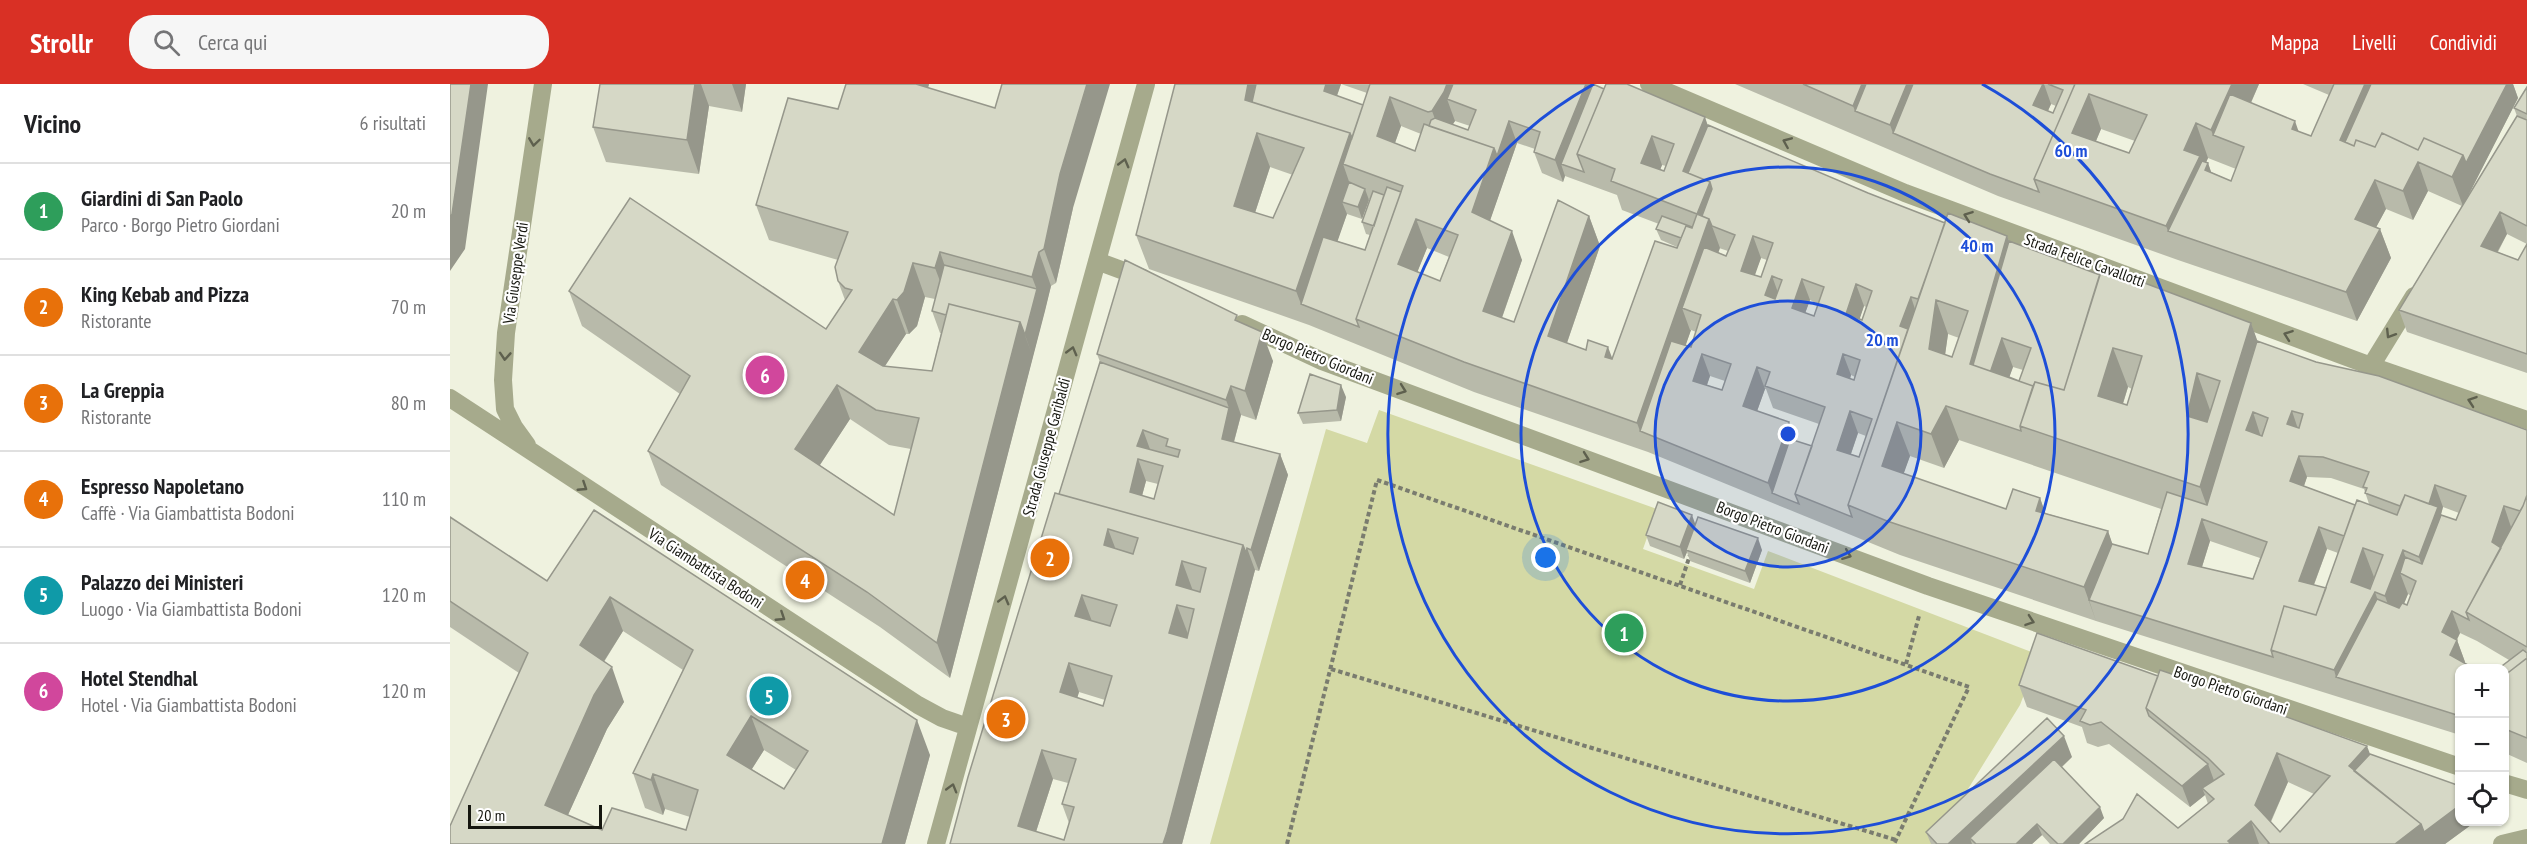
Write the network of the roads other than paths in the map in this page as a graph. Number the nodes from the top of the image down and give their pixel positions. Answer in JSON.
{"nodes":[{"id":1,"x":543,"y":84,"type":"edge"},
{"id":2,"x":1146,"y":84,"type":"edge"},
{"id":3,"x":1649,"y":84,"type":"edge"},
{"id":4,"x":1097,"y":261,"type":"junction"},
{"id":5,"x":2425,"y":278,"type":"edge"},
{"id":6,"x":1164,"y":288,"type":"edge"},
{"id":7,"x":1227,"y":317,"type":"edge"},
{"id":8,"x":2371,"y":366,"type":"junction"},
{"id":9,"x":450,"y":398,"type":"edge"},
{"id":10,"x":2527,"y":420,"type":"edge"},
{"id":11,"x":534,"y":456,"type":"junction"},
{"id":12,"x":968,"y":727,"type":"junction"},
{"id":13,"x":2455,"y":765,"type":"edge"},
{"id":14,"x":2509,"y":784,"type":"edge"},
{"id":15,"x":2527,"y":790,"type":"edge"},
{"id":16,"x":2527,"y":838,"type":"edge"},
{"id":17,"x":936,"y":844,"type":"edge"},
{"id":18,"x":2502,"y":844,"type":"edge"}],
"edges":[{"from":1,"to":11,"type":"street","name":"Via Giuseppe Verdi","one_way":true},
{"from":4,"to":2,"type":"street","name":"Strada Giuseppe Garibaldi","one_way":true},
{"from":8,"to":3,"type":"street","name":"Strada Felice Cavallotti","one_way":true},
{"from":4,"to":6,"type":"street"},
{"from":12,"to":4,"type":"street","name":"Strada Giuseppe Garibaldi","one_way":true},
{"from":5,"to":8,"type":"street","one_way":true},
{"from":7,"to":13,"type":"street","name":"Borgo Pietro Giordani","one_way":true},
{"from":10,"to":8,"type":"street","name":"Strada Felice Cavallotti","one_way":true},
{"from":9,"to":11,"type":"street","name":"Via Giambattista Bodoni"},
{"from":11,"to":12,"type":"street","name":"Via Giambattista Bodoni","one_way":true},
{"from":17,"to":12,"type":"street","name":"Strada Giuseppe Garibaldi","one_way":true},
{"from":14,"to":15,"type":"street"},
{"from":16,"to":18,"type":"street"}]}
